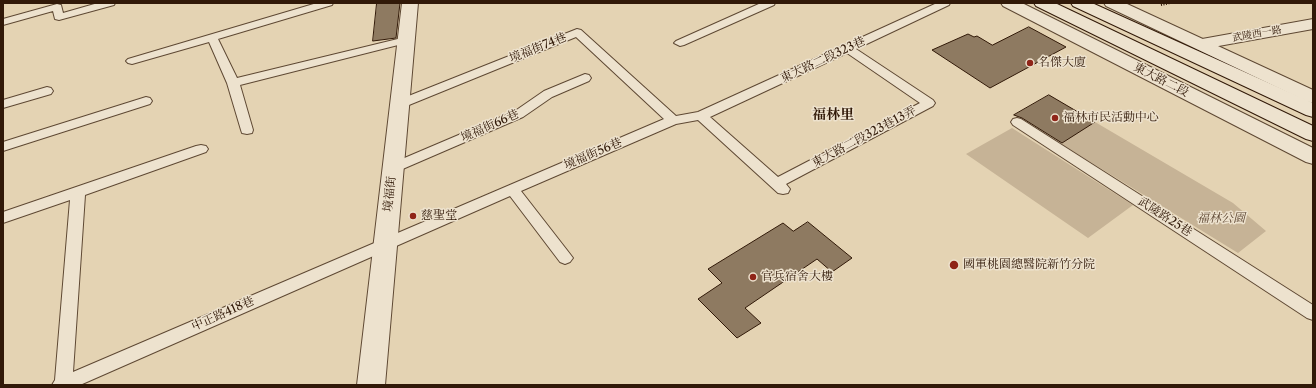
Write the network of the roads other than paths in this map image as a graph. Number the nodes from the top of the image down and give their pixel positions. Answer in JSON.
{"nodes":[{"id":1,"x":110,"y":3,"type":"edge"},
{"id":2,"x":283,"y":3,"type":"edge"},
{"id":3,"x":328,"y":3,"type":"edge"},
{"id":4,"x":410,"y":3,"type":"edge"},
{"id":5,"x":770,"y":3,"type":"edge"},
{"id":6,"x":944,"y":3,"type":"edge"},
{"id":7,"x":1009,"y":3,"type":"edge"},
{"id":8,"x":1042,"y":3,"type":"edge"},
{"id":9,"x":1079,"y":3,"type":"edge"},
{"id":10,"x":1112,"y":3,"type":"edge"},
{"id":11,"x":56,"y":5,"type":"edge"},
{"id":12,"x":290,"y":14,"type":"junction"},
{"id":13,"x":3,"y":22,"type":"edge"},
{"id":14,"x":1313,"y":24,"type":"edge"},
{"id":15,"x":212,"y":37,"type":"junction"},
{"id":16,"x":406,"y":40,"type":"junction"},
{"id":17,"x":680,"y":43,"type":"dead end"},
{"id":18,"x":1202,"y":44,"type":"junction"},
{"id":19,"x":847,"y":48,"type":"junction"},
{"id":20,"x":132,"y":61,"type":"dead end"},
{"id":21,"x":585,"y":78,"type":"dead end"},
{"id":22,"x":233,"y":83,"type":"junction"},
{"id":23,"x":47,"y":91,"type":"dead end"},
{"id":24,"x":1313,"y":96,"type":"edge"},
{"id":25,"x":146,"y":101,"type":"dead end"},
{"id":26,"x":3,"y":104,"type":"edge"},
{"id":27,"x":400,"y":104,"type":"junction"},
{"id":28,"x":1313,"y":112,"type":"edge"},
{"id":29,"x":701,"y":116,"type":"junction"},
{"id":30,"x":674,"y":120,"type":"junction"},
{"id":31,"x":1017,"y":122,"type":"dead end"},
{"id":32,"x":247,"y":130,"type":"dead end"},
{"id":33,"x":1313,"y":134,"type":"edge"},
{"id":34,"x":3,"y":147,"type":"edge"},
{"id":35,"x":201,"y":149,"type":"dead end"},
{"id":36,"x":1313,"y":157,"type":"edge"},
{"id":37,"x":393,"y":168,"type":"junction"},
{"id":38,"x":512,"y":189,"type":"junction"},
{"id":39,"x":78,"y":192,"type":"junction"},
{"id":40,"x":3,"y":218,"type":"edge"},
{"id":41,"x":385,"y":244,"type":"junction"},
{"id":42,"x":565,"y":258,"type":"dead end"},
{"id":43,"x":1313,"y":313,"type":"edge"},
{"id":44,"x":62,"y":385,"type":"edge"},
{"id":45,"x":371,"y":385,"type":"edge"}],
"edges":[{"from":1,"to":11,"type":"lane"},
{"from":2,"to":12,"type":"lane"},
{"from":3,"to":12,"type":"lane"},
{"from":4,"to":16,"type":"street","name":"境福街"},
{"from":5,"to":17,"type":"lane"},
{"from":6,"to":19,"type":"lane","name":"東大路二段323巷"},
{"from":7,"to":36,"type":"street","name":"東大路二段"},
{"from":8,"to":33,"type":"street","name":"東大路二段"},
{"from":9,"to":28,"type":"street"},
{"from":10,"to":18,"type":"street"},
{"from":11,"to":13,"type":"lane"},
{"from":12,"to":15,"type":"lane"},
{"from":14,"to":18,"type":"street","name":"武陵西一路"},
{"from":15,"to":20,"type":"lane"},
{"from":15,"to":22,"type":"lane"},
{"from":16,"to":22,"type":"lane"},
{"from":16,"to":27,"type":"street","name":"境福街"},
{"from":18,"to":24,"type":"street"},
{"from":19,"to":29,"type":"lane","name":"東大路二段323巷"},
{"from":19,"to":29,"type":"lane","name":"東大路二段323巷13弄"},
{"from":21,"to":37,"type":"lane","name":"境福街66巷"},
{"from":22,"to":32,"type":"lane"},
{"from":23,"to":26,"type":"lane"},
{"from":25,"to":34,"type":"lane"},
{"from":27,"to":30,"type":"lane","name":"境福街74巷"},
{"from":27,"to":37,"type":"street","name":"境福街"},
{"from":29,"to":30,"type":"lane","name":"境福街56巷"},
{"from":30,"to":38,"type":"lane","name":"境福街56巷"},
{"from":31,"to":43,"type":"lane","name":"武陵路25巷"},
{"from":35,"to":39,"type":"lane"},
{"from":37,"to":41,"type":"street","name":"境福街"},
{"from":38,"to":41,"type":"lane","name":"境福街56巷"},
{"from":38,"to":42,"type":"lane"},
{"from":39,"to":40,"type":"lane"},
{"from":39,"to":44,"type":"lane"},
{"from":41,"to":44,"type":"lane","name":"中正路418巷"},
{"from":41,"to":45,"type":"street","name":"境福街"}]}
